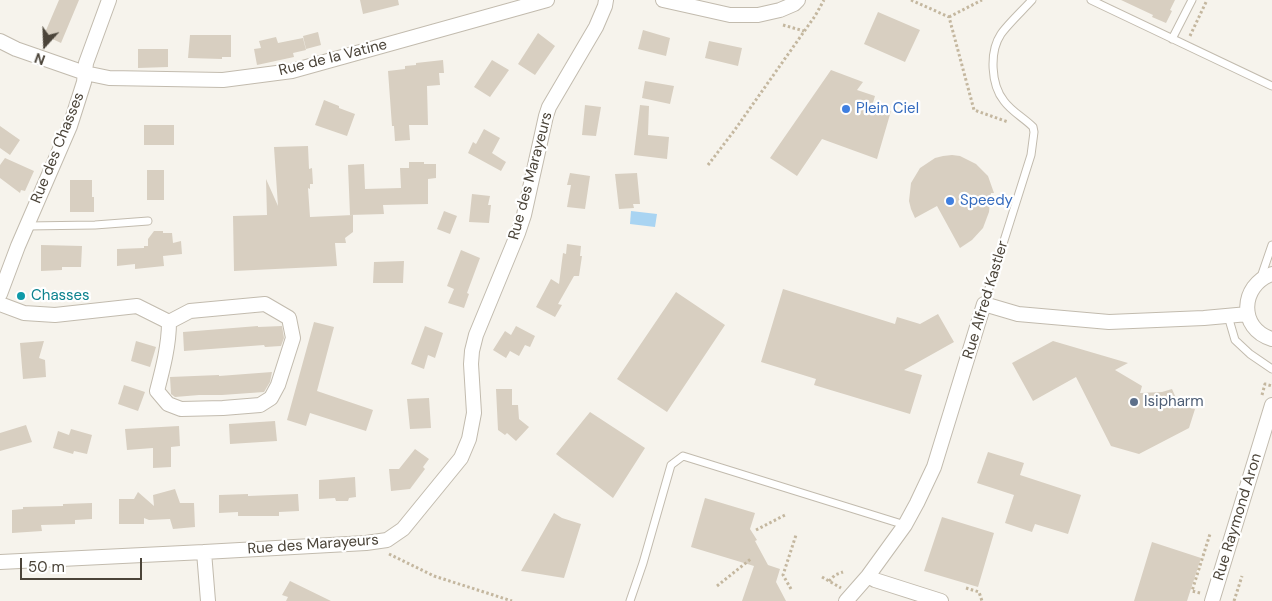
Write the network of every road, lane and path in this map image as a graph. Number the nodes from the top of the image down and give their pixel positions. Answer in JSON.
{"nodes":[{"id":1,"x":110,"y":0,"type":"edge"},
{"id":2,"x":546,"y":0,"type":"edge"},
{"id":3,"x":606,"y":0,"type":"edge"},
{"id":4,"x":663,"y":0,"type":"edge"},
{"id":5,"x":798,"y":0,"type":"edge"},
{"id":6,"x":824,"y":0,"type":"edge"},
{"id":7,"x":911,"y":0,"type":"edge"},
{"id":8,"x":982,"y":0,"type":"edge"},
{"id":9,"x":1032,"y":0,"type":"edge"},
{"id":10,"x":1091,"y":0,"type":"edge"},
{"id":11,"x":1110,"y":0,"type":"edge"},
{"id":12,"x":1192,"y":0,"type":"edge"},
{"id":13,"x":1207,"y":0,"type":"edge"},
{"id":14,"x":1107,"y":8,"type":"junction"},
{"id":15,"x":949,"y":17,"type":"junction"},
{"id":16,"x":1172,"y":39,"type":"junction"},
{"id":17,"x":0,"y":41,"type":"edge"},
{"id":18,"x":1186,"y":45,"type":"junction"},
{"id":19,"x":85,"y":73,"type":"junction"},
{"id":20,"x":1272,"y":86,"type":"edge"},
{"id":21,"x":1009,"y":122,"type":"dead end"},
{"id":22,"x":708,"y":165,"type":"dead end"},
{"id":23,"x":148,"y":222,"type":"dead end"},
{"id":24,"x":26,"y":226,"type":"junction"},
{"id":25,"x":1272,"y":245,"type":"edge"},
{"id":26,"x":1266,"y":277,"type":"edge"},
{"id":27,"x":0,"y":294,"type":"edge"},
{"id":28,"x":0,"y":304,"type":"edge"},
{"id":29,"x":984,"y":304,"type":"junction"},
{"id":30,"x":1248,"y":314,"type":"junction"},
{"id":31,"x":1228,"y":316,"type":"junction"},
{"id":32,"x":170,"y":322,"type":"junction"},
{"id":33,"x":1272,"y":339,"type":"edge"},
{"id":34,"x":1272,"y":369,"type":"edge"},
{"id":35,"x":1272,"y":405,"type":"edge"},
{"id":36,"x":785,"y":514,"type":"dead end"},
{"id":37,"x":904,"y":525,"type":"junction"},
{"id":38,"x":756,"y":530,"type":"dead end"},
{"id":39,"x":1210,"y":534,"type":"dead end"},
{"id":40,"x":796,"y":535,"type":"dead end"},
{"id":41,"x":366,"y":543,"type":"junction"},
{"id":42,"x":204,"y":552,"type":"junction"},
{"id":43,"x":752,"y":558,"type":"dead end"},
{"id":44,"x":0,"y":562,"type":"edge"},
{"id":45,"x":843,"y":572,"type":"dead end"},
{"id":46,"x":868,"y":576,"type":"junction"},
{"id":47,"x":1242,"y":576,"type":"dead end"},
{"id":48,"x":822,"y":577,"type":"dead end"},
{"id":49,"x":829,"y":581,"type":"junction"},
{"id":50,"x":717,"y":586,"type":"dead end"},
{"id":51,"x":966,"y":588,"type":"dead end"},
{"id":52,"x":791,"y":589,"type":"dead end"},
{"id":53,"x":849,"y":598,"type":"edge"},
{"id":54,"x":1207,"y":598,"type":"edge"},
{"id":55,"x":208,"y":601,"type":"edge"},
{"id":56,"x":512,"y":601,"type":"edge"},
{"id":57,"x":630,"y":601,"type":"edge"},
{"id":58,"x":941,"y":601,"type":"edge"},
{"id":59,"x":982,"y":601,"type":"edge"},
{"id":60,"x":1234,"y":601,"type":"edge"}],
"edges":[{"from":1,"to":19,"type":"street","name":"Rue des Chasses"},
{"from":2,"to":19,"type":"street","name":"Rue de la Vatine"},
{"from":3,"to":41,"type":"street","name":"Rue des Marayeurs"},
{"from":4,"to":5,"type":"street"},
{"from":6,"to":22,"type":"path"},
{"from":7,"to":15,"type":"path"},
{"from":8,"to":15,"type":"path"},
{"from":9,"to":29,"type":"lane","name":"Rue Alfred Kastler"},
{"from":10,"to":14,"type":"lane"},
{"from":11,"to":14,"type":"lane"},
{"from":12,"to":16,"type":"lane"},
{"from":13,"to":18,"type":"path"},
{"from":14,"to":16,"type":"lane"},
{"from":15,"to":21,"type":"path"},
{"from":16,"to":18,"type":"lane"},
{"from":17,"to":19,"type":"street","name":"Rue de la Vatine"},
{"from":18,"to":20,"type":"lane"},
{"from":19,"to":24,"type":"street","name":"Rue des Chasses"},
{"from":23,"to":24,"type":"lane"},
{"from":24,"to":27,"type":"street","name":"Rue des Chasses"},
{"from":25,"to":26,"type":"lane"},
{"from":26,"to":30,"type":"street"},
{"from":28,"to":32,"type":"street"},
{"from":29,"to":31,"type":"street"},
{"from":29,"to":37,"type":"street","name":"Rue Alfred Kastler"},
{"from":30,"to":31,"type":"street"},
{"from":30,"to":33,"type":"street"},
{"from":31,"to":34,"type":"lane"},
{"from":32,"to":32,"type":"street"},
{"from":35,"to":54,"type":"street","name":"Rue Raymond Aron"},
{"from":36,"to":38,"type":"path"},
{"from":37,"to":46,"type":"street","name":"Rue Alfred Kastler"},
{"from":37,"to":57,"type":"lane"},
{"from":39,"to":54,"type":"path"},
{"from":40,"to":52,"type":"path"},
{"from":41,"to":42,"type":"street","name":"Rue des Marayeurs"},
{"from":41,"to":56,"type":"path"},
{"from":42,"to":44,"type":"street","name":"Rue des Marayeurs"},
{"from":42,"to":55,"type":"street"},
{"from":43,"to":50,"type":"path"},
{"from":45,"to":49,"type":"path"},
{"from":46,"to":53,"type":"street","name":"Rue Alfred Kastler"},
{"from":46,"to":58,"type":"street"},
{"from":47,"to":60,"type":"path"},
{"from":48,"to":49,"type":"path"},
{"from":49,"to":53,"type":"path"},
{"from":51,"to":59,"type":"path"}]}
